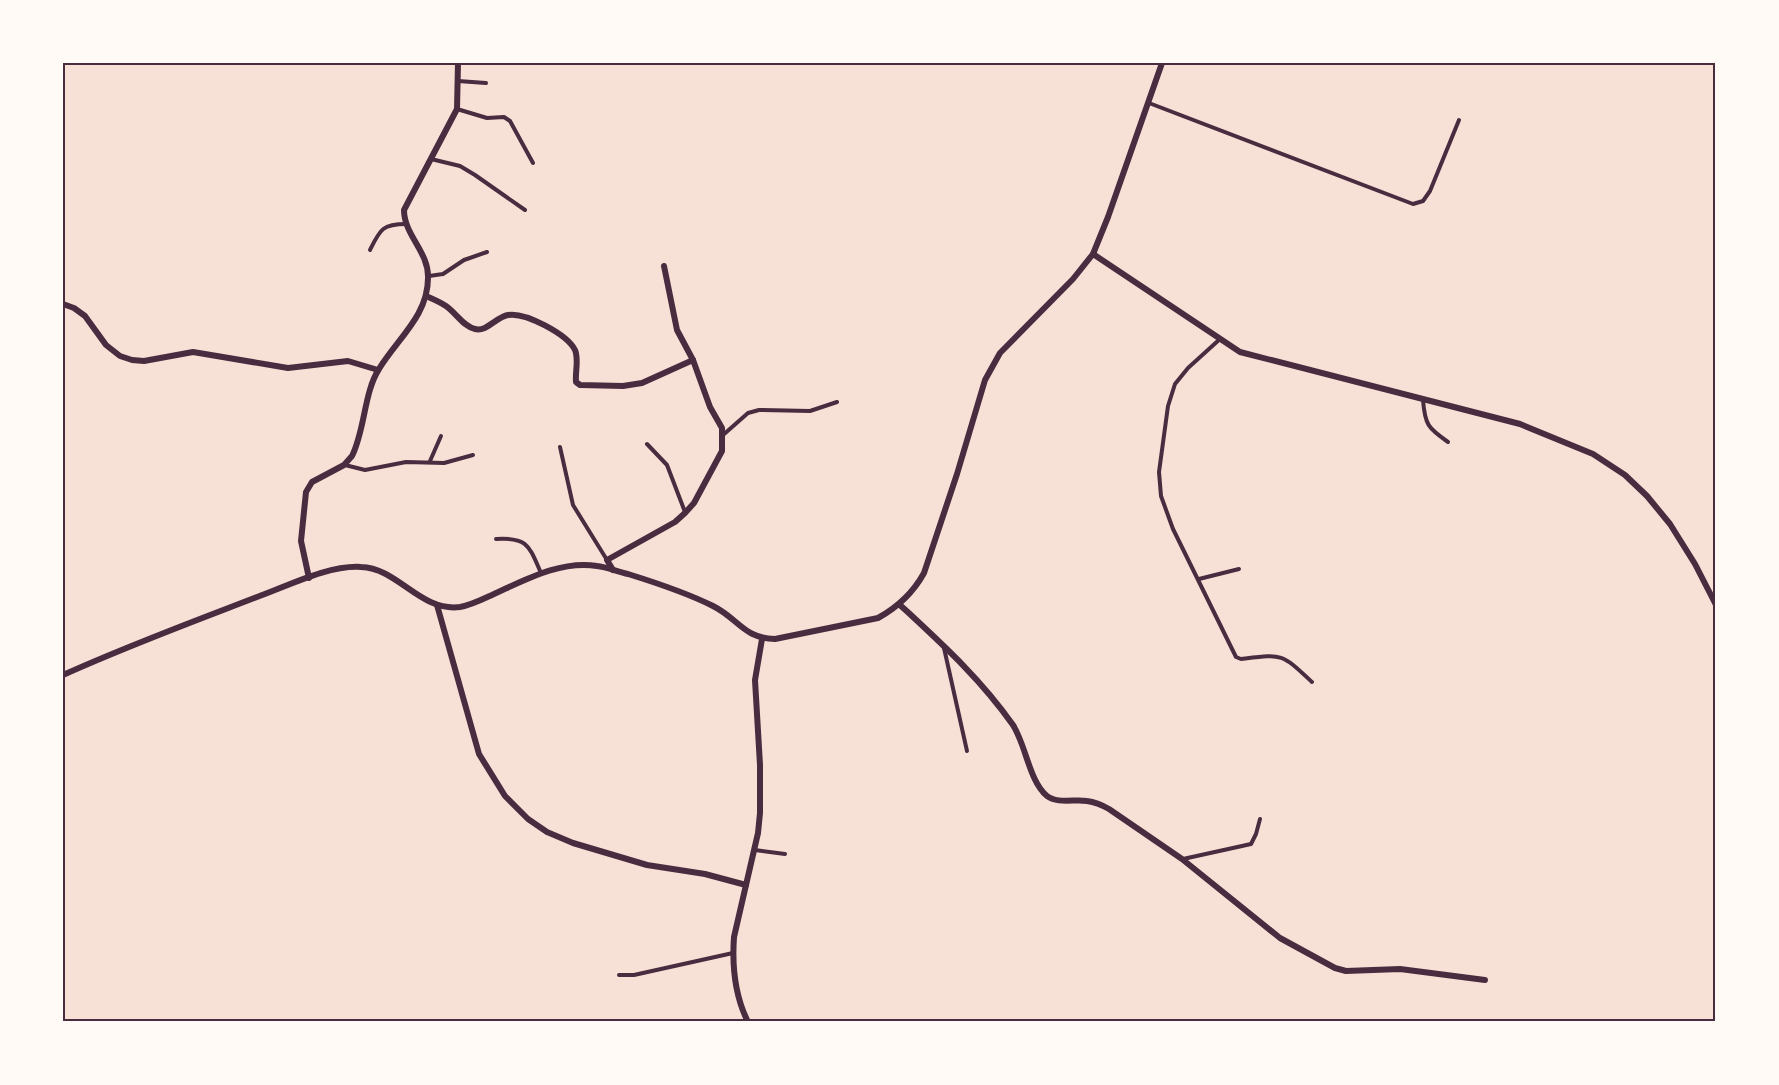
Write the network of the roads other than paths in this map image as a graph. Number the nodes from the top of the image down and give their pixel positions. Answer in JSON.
{"nodes":[{"id":1,"x":458,"y":63,"type":"edge"},
{"id":2,"x":1162,"y":63,"type":"edge"},
{"id":3,"x":458,"y":81,"type":"junction"},
{"id":4,"x":486,"y":83,"type":"dead end"},
{"id":5,"x":1149,"y":103,"type":"junction"},
{"id":6,"x":457,"y":109,"type":"junction"},
{"id":7,"x":1459,"y":120,"type":"dead end"},
{"id":8,"x":431,"y":159,"type":"junction"},
{"id":9,"x":533,"y":163,"type":"dead end"},
{"id":10,"x":525,"y":210,"type":"dead end"},
{"id":11,"x":406,"y":224,"type":"junction"},
{"id":12,"x":370,"y":250,"type":"dead end"},
{"id":13,"x":487,"y":252,"type":"dead end"},
{"id":14,"x":1093,"y":254,"type":"junction"},
{"id":15,"x":664,"y":266,"type":"dead end"},
{"id":16,"x":429,"y":276,"type":"junction"},
{"id":17,"x":426,"y":296,"type":"junction"},
{"id":18,"x":63,"y":304,"type":"edge"},
{"id":19,"x":1220,"y":338,"type":"junction"},
{"id":20,"x":693,"y":360,"type":"junction"},
{"id":21,"x":378,"y":370,"type":"junction"},
{"id":22,"x":1423,"y":399,"type":"junction"},
{"id":23,"x":837,"y":402,"type":"dead end"},
{"id":24,"x":723,"y":435,"type":"junction"},
{"id":25,"x":441,"y":436,"type":"dead end"},
{"id":26,"x":1448,"y":442,"type":"dead end"},
{"id":27,"x":647,"y":444,"type":"dead end"},
{"id":28,"x":560,"y":447,"type":"dead end"},
{"id":29,"x":473,"y":455,"type":"dead end"},
{"id":30,"x":430,"y":461,"type":"junction"},
{"id":31,"x":344,"y":465,"type":"junction"},
{"id":32,"x":685,"y":513,"type":"junction"},
{"id":33,"x":496,"y":539,"type":"dead end"},
{"id":34,"x":607,"y":560,"type":"junction"},
{"id":35,"x":1239,"y":569,"type":"dead end"},
{"id":36,"x":613,"y":570,"type":"junction"},
{"id":37,"x":541,"y":573,"type":"junction"},
{"id":38,"x":309,"y":578,"type":"junction"},
{"id":39,"x":1199,"y":579,"type":"junction"},
{"id":40,"x":899,"y":604,"type":"junction"},
{"id":41,"x":437,"y":605,"type":"junction"},
{"id":42,"x":1716,"y":605,"type":"edge"},
{"id":43,"x":762,"y":639,"type":"junction"},
{"id":44,"x":943,"y":645,"type":"junction"},
{"id":45,"x":63,"y":675,"type":"edge"},
{"id":46,"x":1312,"y":682,"type":"dead end"},
{"id":47,"x":967,"y":751,"type":"dead end"},
{"id":48,"x":1260,"y":819,"type":"dead end"},
{"id":49,"x":754,"y":849,"type":"junction"},
{"id":50,"x":784,"y":854,"type":"dead end"},
{"id":51,"x":1182,"y":859,"type":"junction"},
{"id":52,"x":746,"y":885,"type":"junction"},
{"id":53,"x":733,"y":953,"type":"junction"},
{"id":54,"x":619,"y":975,"type":"dead end"},
{"id":55,"x":1485,"y":980,"type":"dead end"},
{"id":56,"x":748,"y":1022,"type":"edge"}],
"edges":[{"from":1,"to":3,"type":"street"},
{"from":2,"to":5,"type":"street"},
{"from":3,"to":4,"type":"lane"},
{"from":3,"to":6,"type":"street"},
{"from":5,"to":7,"type":"lane"},
{"from":5,"to":14,"type":"street"},
{"from":6,"to":8,"type":"street"},
{"from":6,"to":9,"type":"lane"},
{"from":8,"to":10,"type":"lane"},
{"from":8,"to":11,"type":"street"},
{"from":11,"to":12,"type":"lane"},
{"from":11,"to":16,"type":"street"},
{"from":13,"to":16,"type":"lane"},
{"from":14,"to":19,"type":"street"},
{"from":14,"to":40,"type":"street"},
{"from":15,"to":20,"type":"street"},
{"from":16,"to":17,"type":"street"},
{"from":17,"to":20,"type":"street"},
{"from":17,"to":21,"type":"street"},
{"from":18,"to":21,"type":"street"},
{"from":19,"to":22,"type":"street"},
{"from":19,"to":39,"type":"lane"},
{"from":20,"to":24,"type":"street"},
{"from":21,"to":31,"type":"street"},
{"from":22,"to":26,"type":"lane"},
{"from":22,"to":42,"type":"street"},
{"from":23,"to":24,"type":"lane"},
{"from":24,"to":32,"type":"street"},
{"from":25,"to":30,"type":"lane"},
{"from":27,"to":32,"type":"lane"},
{"from":28,"to":34,"type":"lane"},
{"from":29,"to":30,"type":"lane"},
{"from":30,"to":31,"type":"lane"},
{"from":31,"to":38,"type":"street"},
{"from":32,"to":34,"type":"street"},
{"from":33,"to":37,"type":"lane"},
{"from":34,"to":36,"type":"street"},
{"from":35,"to":39,"type":"lane"},
{"from":36,"to":37,"type":"street"},
{"from":36,"to":43,"type":"street"},
{"from":37,"to":41,"type":"street"},
{"from":38,"to":41,"type":"street"},
{"from":38,"to":45,"type":"street"},
{"from":39,"to":46,"type":"lane"},
{"from":40,"to":43,"type":"street"},
{"from":40,"to":44,"type":"street"},
{"from":41,"to":52,"type":"street"},
{"from":43,"to":49,"type":"street"},
{"from":44,"to":47,"type":"lane"},
{"from":44,"to":51,"type":"street"},
{"from":48,"to":51,"type":"lane"},
{"from":49,"to":50,"type":"lane"},
{"from":49,"to":52,"type":"street"},
{"from":51,"to":55,"type":"street"},
{"from":52,"to":53,"type":"street"},
{"from":53,"to":54,"type":"lane"},
{"from":53,"to":56,"type":"street"}]}
